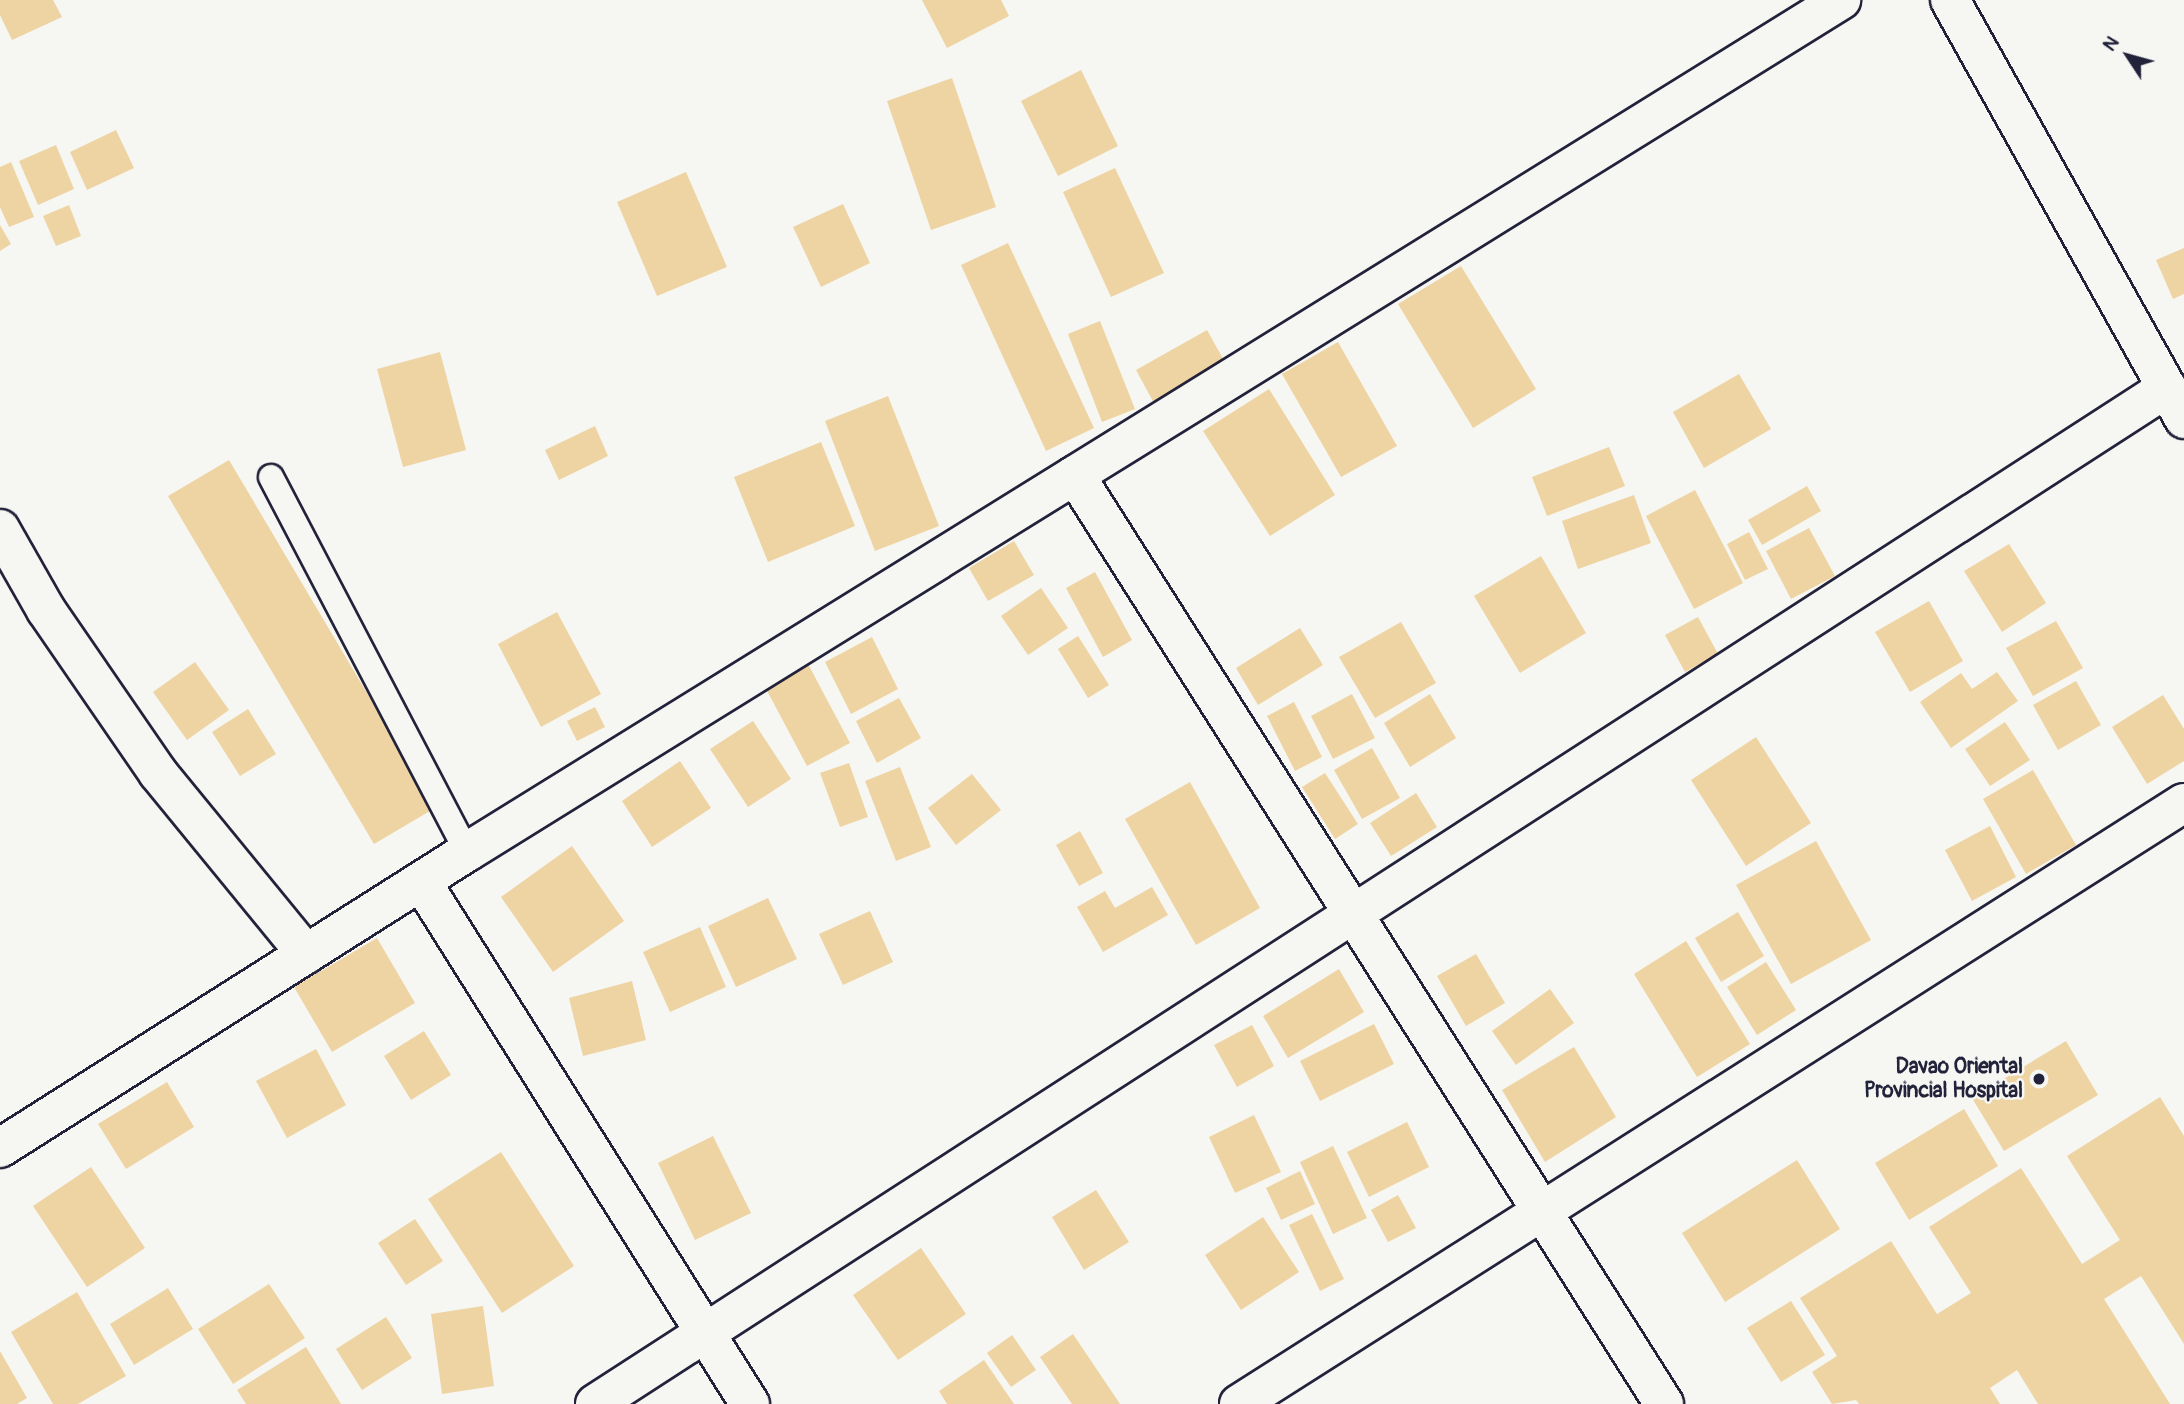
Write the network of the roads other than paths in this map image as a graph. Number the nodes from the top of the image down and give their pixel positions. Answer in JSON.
{"nodes":[{"id":1,"x":1841,"y":0,"type":"edge"},
{"id":2,"x":1950,"y":0,"type":"edge"},
{"id":3,"x":2175,"y":403,"type":"edge"},
{"id":4,"x":1074,"y":475,"type":"junction"},
{"id":5,"x":271,"y":477,"type":"dead end"},
{"id":6,"x":0,"y":529,"type":"edge"},
{"id":7,"x":2184,"y":803,"type":"edge"},
{"id":8,"x":467,"y":852,"type":"junction"},
{"id":9,"x":421,"y":881,"type":"junction"},
{"id":10,"x":1354,"y":915,"type":"junction"},
{"id":11,"x":306,"y":954,"type":"junction"},
{"id":12,"x":0,"y":1148,"type":"edge"},
{"id":13,"x":1542,"y":1211,"type":"junction"},
{"id":14,"x":706,"y":1334,"type":"junction"},
{"id":15,"x":595,"y":1404,"type":"edge"},
{"id":16,"x":750,"y":1404,"type":"edge"},
{"id":17,"x":1239,"y":1404,"type":"edge"},
{"id":18,"x":1664,"y":1404,"type":"edge"}],
"edges":[{"from":1,"to":4,"type":"street"},
{"from":2,"to":3,"type":"street"},
{"from":3,"to":10,"type":"street"},
{"from":4,"to":8,"type":"street"},
{"from":4,"to":10,"type":"street"},
{"from":5,"to":8,"type":"lane"},
{"from":6,"to":11,"type":"street"},
{"from":7,"to":13,"type":"street"},
{"from":8,"to":9,"type":"street"},
{"from":9,"to":11,"type":"street"},
{"from":9,"to":14,"type":"street"},
{"from":10,"to":13,"type":"street"},
{"from":10,"to":14,"type":"street"},
{"from":11,"to":12,"type":"street"},
{"from":13,"to":17,"type":"street"},
{"from":13,"to":18,"type":"street"},
{"from":14,"to":15,"type":"street"},
{"from":14,"to":16,"type":"street"}]}
